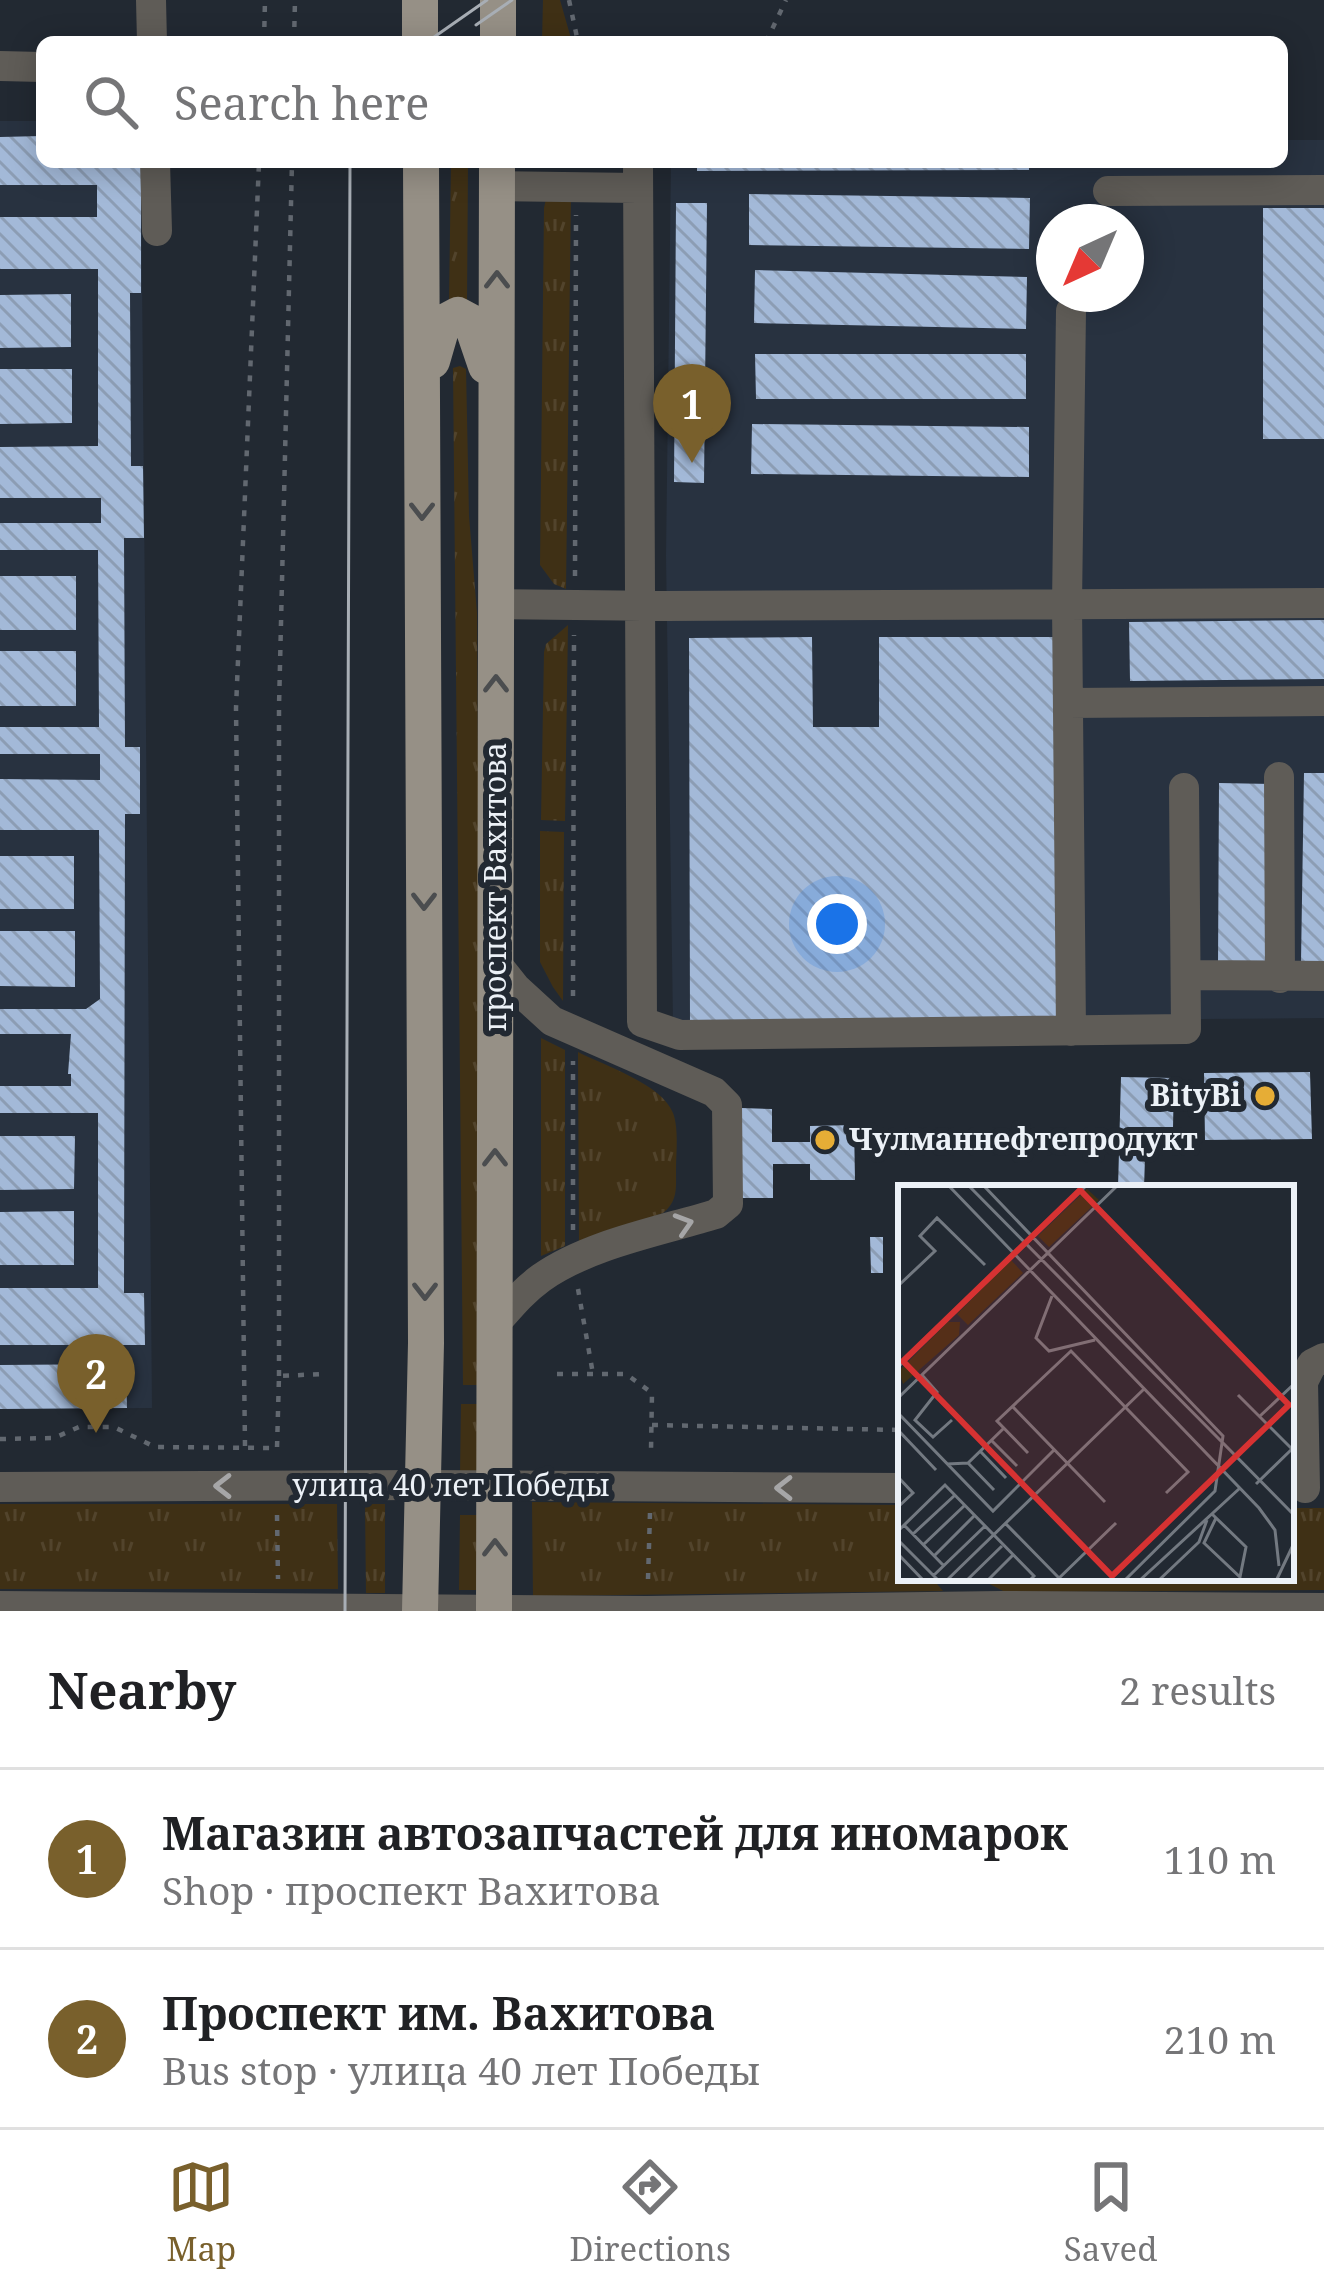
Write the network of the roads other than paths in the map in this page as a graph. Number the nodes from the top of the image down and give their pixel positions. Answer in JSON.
{"nodes":[{"id":1,"x":152,"y":0,"type":"edge"},
{"id":2,"x":420,"y":0,"type":"edge"},
{"id":3,"x":498,"y":0,"type":"edge"},
{"id":4,"x":152,"y":36,"type":"edge"},
{"id":5,"x":420,"y":36,"type":"edge"},
{"id":6,"x":498,"y":36,"type":"edge"},
{"id":7,"x":0,"y":66,"type":"edge"},
{"id":8,"x":36,"y":67,"type":"edge"},
{"id":9,"x":155,"y":168,"type":"edge"},
{"id":10,"x":421,"y":168,"type":"edge"},
{"id":11,"x":497,"y":174,"type":"edge"},
{"id":12,"x":638,"y":175,"type":"edge"},
{"id":13,"x":1108,"y":190,"type":"dead end"},
{"id":14,"x":1324,"y":190,"type":"edge"},
{"id":15,"x":158,"y":231,"type":"dead end"},
{"id":16,"x":1071,"y":312,"type":"edge"},
{"id":17,"x":422,"y":394,"type":"junction"},
{"id":18,"x":497,"y":397,"type":"junction"},
{"id":19,"x":1324,"y":603,"type":"edge"},
{"id":20,"x":496,"y":604,"type":"junction"},
{"id":21,"x":1067,"y":604,"type":"junction"},
{"id":22,"x":640,"y":606,"type":"junction"},
{"id":23,"x":1324,"y":701,"type":"edge"},
{"id":24,"x":1068,"y":704,"type":"junction"},
{"id":25,"x":1279,"y":777,"type":"dead end"},
{"id":26,"x":1184,"y":788,"type":"dead end"},
{"id":27,"x":496,"y":963,"type":"junction"},
{"id":28,"x":1187,"y":975,"type":"junction"},
{"id":29,"x":1324,"y":976,"type":"edge"},
{"id":30,"x":1280,"y":978,"type":"junction"},
{"id":31,"x":1071,"y":1030,"type":"junction"},
{"id":32,"x":495,"y":1324,"type":"junction"},
{"id":33,"x":1324,"y":1358,"type":"edge"},
{"id":34,"x":423,"y":1485,"type":"junction"},
{"id":35,"x":495,"y":1485,"type":"junction"},
{"id":36,"x":0,"y":1486,"type":"edge"},
{"id":37,"x":1307,"y":1488,"type":"edge"},
{"id":38,"x":898,"y":1489,"type":"edge"},
{"id":39,"x":962,"y":1581,"type":"edge"},
{"id":40,"x":0,"y":1606,"type":"edge"},
{"id":41,"x":1000,"y":1606,"type":"junction"},
{"id":42,"x":1324,"y":1608,"type":"edge"},
{"id":43,"x":1179,"y":1609,"type":"edge"},
{"id":44,"x":420,"y":1610,"type":"edge"},
{"id":45,"x":494,"y":1610,"type":"edge"}],
"edges":[{"from":1,"to":4,"type":"street"},
{"from":2,"to":5,"type":"main road"},
{"from":3,"to":6,"type":"main road"},
{"from":7,"to":8,"type":"street"},
{"from":9,"to":15,"type":"street"},
{"from":10,"to":17,"type":"main road"},
{"from":11,"to":12,"type":"street"},
{"from":18,"to":11,"type":"main road","name":"проспект Вахитова","one_way":true},
{"from":12,"to":22,"type":"street"},
{"from":13,"to":14,"type":"street"},
{"from":16,"to":21,"type":"street"},
{"from":17,"to":18,"type":"main road"},
{"from":17,"to":34,"type":"main road","one_way":true},
{"from":18,"to":20,"type":"main road","name":"проспект Вахитова"},
{"from":19,"to":21,"type":"street"},
{"from":20,"to":22,"type":"street"},
{"from":27,"to":20,"type":"main road","name":"проспект Вахитова","one_way":true},
{"from":21,"to":22,"type":"street"},
{"from":21,"to":24,"type":"street"},
{"from":22,"to":31,"type":"street"},
{"from":23,"to":24,"type":"street"},
{"from":24,"to":31,"type":"street"},
{"from":25,"to":30,"type":"street"},
{"from":26,"to":28,"type":"street"},
{"from":32,"to":27,"type":"main road","name":"проспект Вахитова","one_way":true},
{"from":32,"to":27,"type":"street","one_way":true},
{"from":28,"to":30,"type":"street"},
{"from":28,"to":31,"type":"street"},
{"from":29,"to":30,"type":"street"},
{"from":32,"to":35,"type":"main road","name":"проспект Вахитова"},
{"from":33,"to":37,"type":"street"},
{"from":34,"to":35,"type":"street","name":"улица 40 лет Победы"},
{"from":34,"to":36,"type":"street","name":"улица 40 лет Победы","one_way":true},
{"from":34,"to":44,"type":"main road"},
{"from":38,"to":35,"type":"street","name":"улица 40 лет Победы","one_way":true},
{"from":45,"to":35,"type":"main road","name":"проспект Вахитова","one_way":true},
{"from":39,"to":41,"type":"street"},
{"from":40,"to":44,"type":"street"},
{"from":41,"to":43,"type":"street"},
{"from":41,"to":45,"type":"street"},
{"from":42,"to":43,"type":"street"},
{"from":44,"to":45,"type":"street"}]}
